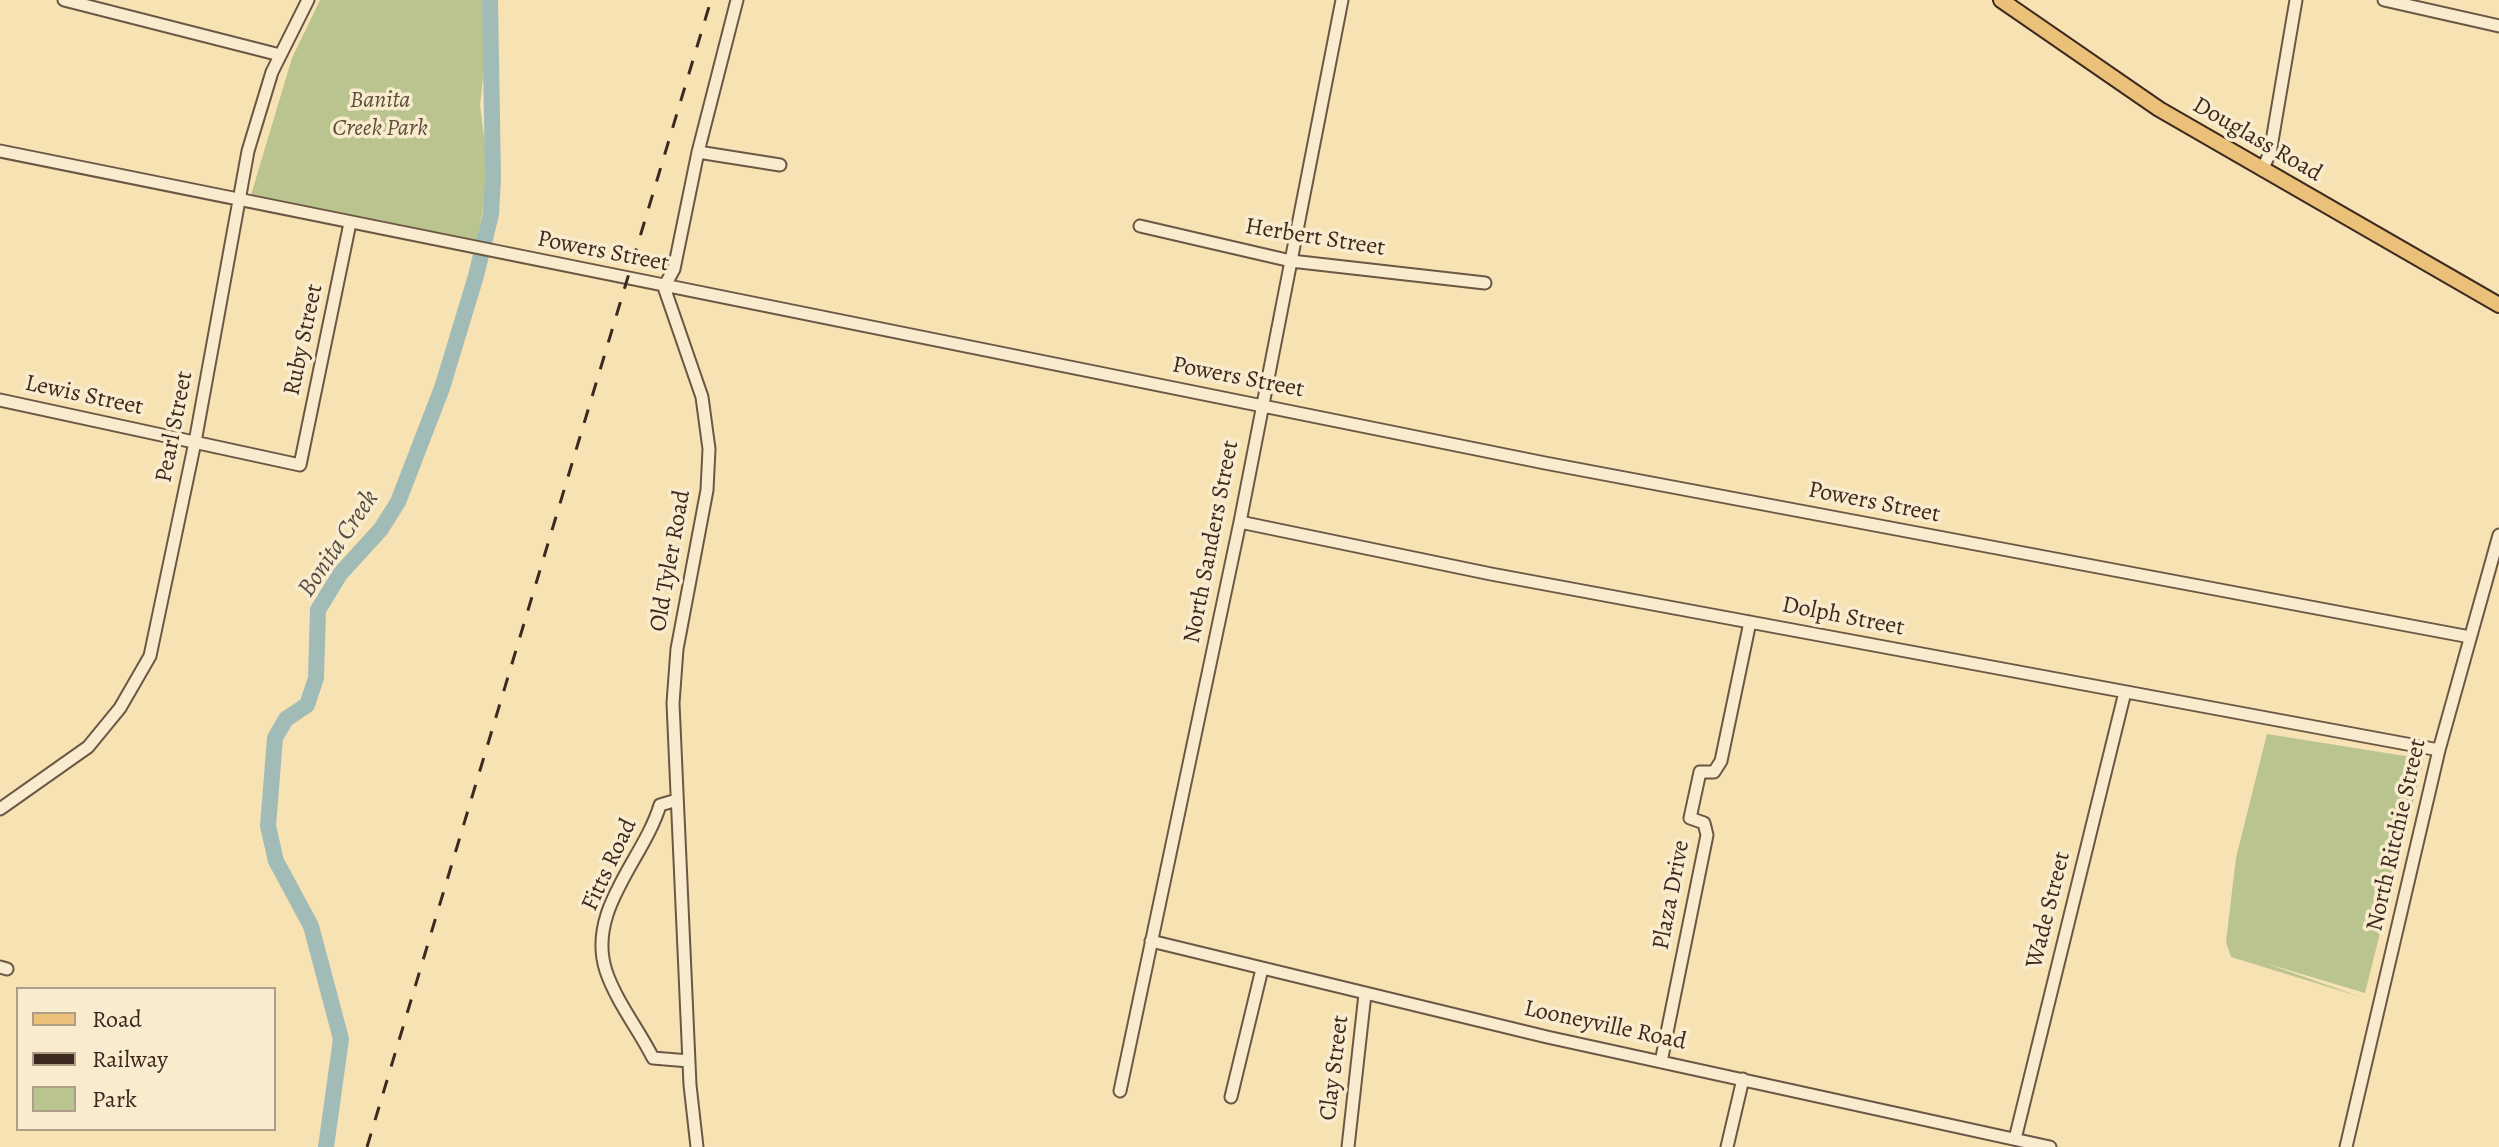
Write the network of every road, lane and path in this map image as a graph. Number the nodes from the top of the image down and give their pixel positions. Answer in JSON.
{"nodes":[{"id":1,"x":64,"y":0,"type":"edge"},
{"id":2,"x":308,"y":0,"type":"edge"},
{"id":3,"x":737,"y":0,"type":"edge"},
{"id":4,"x":1342,"y":0,"type":"edge"},
{"id":5,"x":2001,"y":0,"type":"edge"},
{"id":6,"x":2296,"y":0,"type":"edge"},
{"id":7,"x":2384,"y":0,"type":"edge"},
{"id":8,"x":2499,"y":26,"type":"edge"},
{"id":9,"x":280,"y":55,"type":"junction"},
{"id":10,"x":0,"y":151,"type":"edge"},
{"id":11,"x":698,"y":152,"type":"junction"},
{"id":12,"x":780,"y":165,"type":"dead end"},
{"id":13,"x":2262,"y":170,"type":"junction"},
{"id":14,"x":239,"y":200,"type":"junction"},
{"id":15,"x":350,"y":223,"type":"junction"},
{"id":16,"x":1140,"y":226,"type":"dead end"},
{"id":17,"x":1291,"y":261,"type":"junction"},
{"id":18,"x":1485,"y":283,"type":"dead end"},
{"id":19,"x":664,"y":287,"type":"junction"},
{"id":20,"x":2499,"y":305,"type":"edge"},
{"id":21,"x":0,"y":400,"type":"edge"},
{"id":22,"x":1262,"y":404,"type":"junction"},
{"id":23,"x":195,"y":442,"type":"junction"},
{"id":24,"x":300,"y":465,"type":"joint"},
{"id":25,"x":1240,"y":522,"type":"junction"},
{"id":26,"x":2499,"y":535,"type":"edge"},
{"id":27,"x":1750,"y":622,"type":"junction"},
{"id":28,"x":2470,"y":637,"type":"junction"},
{"id":29,"x":2125,"y":692,"type":"junction"},
{"id":30,"x":2439,"y":750,"type":"junction"},
{"id":31,"x":677,"y":800,"type":"junction"},
{"id":32,"x":0,"y":809,"type":"edge"},
{"id":33,"x":1151,"y":941,"type":"junction"},
{"id":34,"x":1262,"y":969,"type":"junction"},
{"id":35,"x":1365,"y":994,"type":"junction"},
{"id":36,"x":689,"y":1061,"type":"junction"},
{"id":37,"x":1661,"y":1062,"type":"junction"},
{"id":38,"x":1743,"y":1079,"type":"junction"},
{"id":39,"x":1120,"y":1091,"type":"dead end"},
{"id":40,"x":1231,"y":1097,"type":"dead end"},
{"id":41,"x":2015,"y":1139,"type":"junction"},
{"id":42,"x":697,"y":1147,"type":"edge"},
{"id":43,"x":1348,"y":1147,"type":"edge"},
{"id":44,"x":1727,"y":1147,"type":"edge"},
{"id":45,"x":2050,"y":1147,"type":"edge"},
{"id":46,"x":2346,"y":1147,"type":"edge"}],
"edges":[{"from":1,"to":9,"type":"street"},
{"from":2,"to":9,"type":"street","name":"Pearl Street"},
{"from":3,"to":11,"type":"street"},
{"from":4,"to":17,"type":"street","name":"North Sanders Street"},
{"from":5,"to":13,"type":"main road","name":"Douglass Road"},
{"from":6,"to":13,"type":"street"},
{"from":7,"to":8,"type":"street"},
{"from":9,"to":14,"type":"street","name":"Pearl Street"},
{"from":10,"to":14,"type":"street","name":"Powers Street"},
{"from":11,"to":12,"type":"street"},
{"from":11,"to":19,"type":"street"},
{"from":13,"to":20,"type":"main road","name":"Douglass Road"},
{"from":14,"to":15,"type":"street","name":"Powers Street"},
{"from":14,"to":23,"type":"street","name":"Pearl Street"},
{"from":15,"to":19,"type":"street","name":"Powers Street"},
{"from":15,"to":24,"type":"street","name":"Ruby Street"},
{"from":16,"to":17,"type":"street","name":"Herbert Street"},
{"from":17,"to":18,"type":"street","name":"Herbert Street"},
{"from":17,"to":22,"type":"street","name":"North Sanders Street"},
{"from":19,"to":22,"type":"street","name":"Powers Street"},
{"from":19,"to":31,"type":"street","name":"Old Tyler Road"},
{"from":21,"to":23,"type":"street","name":"Lewis Street"},
{"from":22,"to":25,"type":"street","name":"North Sanders Street"},
{"from":22,"to":28,"type":"street","name":"Powers Street"},
{"from":23,"to":24,"type":"street","name":"Lewis Street"},
{"from":23,"to":32,"type":"street","name":"Pearl Street"},
{"from":25,"to":27,"type":"street","name":"Dolph Street"},
{"from":25,"to":33,"type":"street","name":"North Sanders Street"},
{"from":26,"to":28,"type":"street","name":"North Ritchie Street"},
{"from":27,"to":29,"type":"street","name":"Dolph Street"},
{"from":27,"to":37,"type":"street","name":"Plaza Drive"},
{"from":28,"to":30,"type":"street","name":"North Ritchie Street"},
{"from":29,"to":30,"type":"street","name":"Dolph Street"},
{"from":29,"to":41,"type":"street","name":"Wade Street"},
{"from":30,"to":46,"type":"street","name":"North Ritchie Street"},
{"from":31,"to":36,"type":"street","name":"Old Tyler Road"},
{"from":31,"to":36,"type":"street","name":"Fitts Road"},
{"from":33,"to":34,"type":"street","name":"Looneyville Road"},
{"from":33,"to":39,"type":"street","name":"North Sanders Street"},
{"from":34,"to":35,"type":"street","name":"Looneyville Road"},
{"from":34,"to":40,"type":"street"},
{"from":35,"to":37,"type":"street","name":"Looneyville Road"},
{"from":35,"to":43,"type":"street","name":"Clay Street"},
{"from":36,"to":42,"type":"street","name":"Old Tyler Road"},
{"from":37,"to":38,"type":"street","name":"Looneyville Road"},
{"from":38,"to":41,"type":"street","name":"Looneyville Road"},
{"from":38,"to":44,"type":"street"},
{"from":41,"to":45,"type":"street","name":"Looneyville Road"}]}
